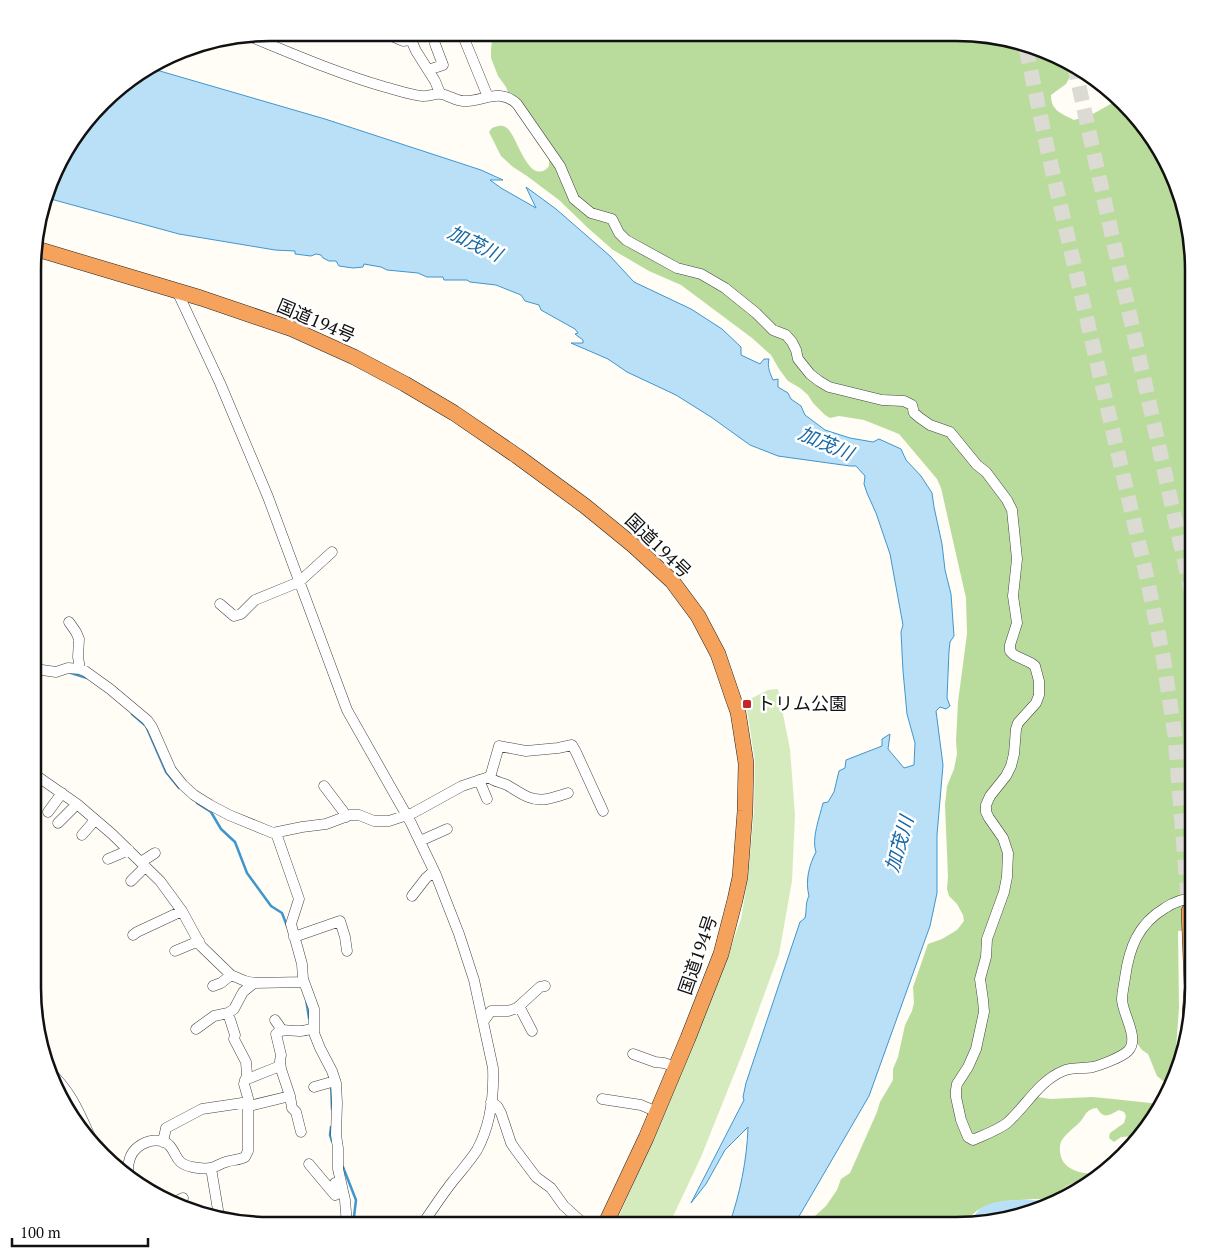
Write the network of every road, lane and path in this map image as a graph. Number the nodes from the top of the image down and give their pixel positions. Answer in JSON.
{"nodes":[{"id":1,"x":263,"y":41,"type":"edge"},
{"id":2,"x":412,"y":41,"type":"edge"},
{"id":3,"x":465,"y":41,"type":"edge"},
{"id":4,"x":435,"y":44,"type":"dead end"},
{"id":5,"x":428,"y":70,"type":"junction"},
{"id":6,"x":440,"y":93,"type":"junction"},
{"id":7,"x":488,"y":97,"type":"junction"},
{"id":8,"x":42,"y":251,"type":"edge"},
{"id":9,"x":177,"y":291,"type":"junction"},
{"id":10,"x":332,"y":552,"type":"dead end"},
{"id":11,"x":299,"y":582,"type":"junction"},
{"id":12,"x":220,"y":604,"type":"dead end"},
{"id":13,"x":68,"y":622,"type":"dead end"},
{"id":14,"x":80,"y":669,"type":"junction"},
{"id":15,"x":41,"y":670,"type":"edge"},
{"id":16,"x":484,"y":778,"type":"junction"},
{"id":17,"x":41,"y":779,"type":"edge"},
{"id":18,"x":324,"y":786,"type":"dead end"},
{"id":19,"x":568,"y":792,"type":"dead end"},
{"id":20,"x":62,"y":794,"type":"junction"},
{"id":21,"x":487,"y":799,"type":"dead end"},
{"id":22,"x":77,"y":804,"type":"junction"},
{"id":23,"x":603,"y":811,"type":"dead end"},
{"id":24,"x":48,"y":812,"type":"dead end"},
{"id":25,"x":407,"y":815,"type":"junction"},
{"id":26,"x":346,"y":817,"type":"junction"},
{"id":27,"x":95,"y":820,"type":"junction"},
{"id":28,"x":58,"y":823,"type":"dead end"},
{"id":29,"x":447,"y":829,"type":"dead end"},
{"id":30,"x":276,"y":833,"type":"junction"},
{"id":31,"x":82,"y":835,"type":"dead end"},
{"id":32,"x":420,"y":841,"type":"junction"},
{"id":33,"x":129,"y":850,"type":"junction"},
{"id":34,"x":155,"y":853,"type":"dead end"},
{"id":35,"x":108,"y":859,"type":"dead end"},
{"id":36,"x":143,"y":864,"type":"junction"},
{"id":37,"x":434,"y":872,"type":"junction"},
{"id":38,"x":131,"y":881,"type":"dead end"},
{"id":39,"x":412,"y":896,"type":"dead end"},
{"id":40,"x":1185,"y":901,"type":"edge"},
{"id":41,"x":182,"y":911,"type":"junction"},
{"id":42,"x":133,"y":935,"type":"dead end"},
{"id":43,"x":294,"y":937,"type":"junction"},
{"id":44,"x":199,"y":941,"type":"junction"},
{"id":45,"x":175,"y":951,"type":"dead end"},
{"id":46,"x":347,"y":951,"type":"dead end"},
{"id":47,"x":231,"y":975,"type":"junction"},
{"id":48,"x":304,"y":982,"type":"junction"},
{"id":49,"x":254,"y":983,"type":"junction"},
{"id":50,"x":213,"y":986,"type":"dead end"},
{"id":51,"x":545,"y":986,"type":"dead end"},
{"id":52,"x":519,"y":1006,"type":"junction"},
{"id":53,"x":228,"y":1013,"type":"junction"},
{"id":54,"x":275,"y":1020,"type":"dead end"},
{"id":55,"x":483,"y":1022,"type":"junction"},
{"id":56,"x":314,"y":1028,"type":"junction"},
{"id":57,"x":196,"y":1029,"type":"dead end"},
{"id":58,"x":282,"y":1030,"type":"junction"},
{"id":59,"x":532,"y":1032,"type":"dead end"},
{"id":60,"x":633,"y":1054,"type":"dead end"},
{"id":61,"x":280,"y":1066,"type":"junction"},
{"id":62,"x":676,"y":1067,"type":"junction"},
{"id":63,"x":245,"y":1080,"type":"junction"},
{"id":64,"x":335,"y":1081,"type":"junction"},
{"id":65,"x":314,"y":1087,"type":"dead end"},
{"id":66,"x":65,"y":1089,"type":"edge"},
{"id":67,"x":290,"y":1096,"type":"junction"},
{"id":68,"x":602,"y":1099,"type":"dead end"},
{"id":69,"x":491,"y":1102,"type":"junction"},
{"id":70,"x":249,"y":1104,"type":"junction"},
{"id":71,"x":657,"y":1112,"type":"junction"},
{"id":72,"x":80,"y":1115,"type":"edge"},
{"id":73,"x":301,"y":1132,"type":"dead end"},
{"id":74,"x":163,"y":1142,"type":"junction"},
{"id":75,"x":309,"y":1164,"type":"dead end"},
{"id":76,"x":129,"y":1167,"type":"edge"},
{"id":77,"x":211,"y":1168,"type":"junction"},
{"id":78,"x":338,"y":1168,"type":"junction"},
{"id":79,"x":218,"y":1211,"type":"edge"},
{"id":80,"x":346,"y":1217,"type":"edge"},
{"id":81,"x":427,"y":1217,"type":"edge"},
{"id":82,"x":576,"y":1217,"type":"edge"},
{"id":83,"x":610,"y":1217,"type":"edge"}],
"edges":[{"from":1,"to":6,"type":"street"},
{"from":2,"to":5,"type":"street"},
{"from":3,"to":7,"type":"street"},
{"from":4,"to":5,"type":"street"},
{"from":5,"to":6,"type":"street"},
{"from":6,"to":7,"type":"street"},
{"from":7,"to":40,"type":"street"},
{"from":8,"to":9,"type":"highway","name":"国道194号"},
{"from":9,"to":11,"type":"street"},
{"from":9,"to":62,"type":"highway","name":"国道194号"},
{"from":10,"to":11,"type":"street"},
{"from":11,"to":12,"type":"street"},
{"from":11,"to":25,"type":"street"},
{"from":13,"to":14,"type":"street"},
{"from":14,"to":15,"type":"street"},
{"from":14,"to":30,"type":"street"},
{"from":16,"to":19,"type":"street"},
{"from":16,"to":21,"type":"street"},
{"from":16,"to":23,"type":"street"},
{"from":16,"to":25,"type":"street"},
{"from":17,"to":20,"type":"street"},
{"from":18,"to":26,"type":"street"},
{"from":20,"to":22,"type":"street"},
{"from":20,"to":24,"type":"street"},
{"from":22,"to":27,"type":"street"},
{"from":22,"to":28,"type":"street"},
{"from":25,"to":26,"type":"street"},
{"from":25,"to":32,"type":"street"},
{"from":26,"to":30,"type":"street"},
{"from":27,"to":31,"type":"street"},
{"from":27,"to":33,"type":"street"},
{"from":29,"to":32,"type":"street"},
{"from":30,"to":43,"type":"street"},
{"from":32,"to":37,"type":"street"},
{"from":33,"to":35,"type":"street"},
{"from":33,"to":36,"type":"street"},
{"from":34,"to":36,"type":"street"},
{"from":36,"to":38,"type":"street"},
{"from":36,"to":41,"type":"street"},
{"from":37,"to":39,"type":"street"},
{"from":37,"to":55,"type":"street"},
{"from":41,"to":42,"type":"street"},
{"from":41,"to":44,"type":"street"},
{"from":43,"to":46,"type":"street"},
{"from":43,"to":48,"type":"street"},
{"from":44,"to":45,"type":"street"},
{"from":44,"to":47,"type":"street"},
{"from":47,"to":49,"type":"street"},
{"from":47,"to":50,"type":"street"},
{"from":48,"to":49,"type":"street"},
{"from":48,"to":56,"type":"street"},
{"from":49,"to":53,"type":"street"},
{"from":51,"to":52,"type":"street"},
{"from":52,"to":55,"type":"street"},
{"from":52,"to":59,"type":"street"},
{"from":53,"to":57,"type":"street"},
{"from":53,"to":63,"type":"street"},
{"from":54,"to":58,"type":"street"},
{"from":55,"to":69,"type":"street"},
{"from":56,"to":58,"type":"street"},
{"from":56,"to":64,"type":"street"},
{"from":58,"to":61,"type":"street"},
{"from":60,"to":62,"type":"street"},
{"from":61,"to":63,"type":"street"},
{"from":61,"to":67,"type":"street"},
{"from":62,"to":71,"type":"highway","name":"国道194号"},
{"from":63,"to":70,"type":"street"},
{"from":64,"to":65,"type":"street"},
{"from":64,"to":78,"type":"street"},
{"from":66,"to":72,"type":"street"},
{"from":67,"to":70,"type":"street"},
{"from":67,"to":73,"type":"street"},
{"from":68,"to":71,"type":"street"},
{"from":69,"to":81,"type":"street"},
{"from":69,"to":82,"type":"street"},
{"from":70,"to":74,"type":"street"},
{"from":70,"to":77,"type":"street"},
{"from":71,"to":83,"type":"highway","name":"国道194号"},
{"from":74,"to":76,"type":"street"},
{"from":74,"to":77,"type":"street"},
{"from":75,"to":78,"type":"street"},
{"from":77,"to":79,"type":"street"},
{"from":78,"to":80,"type":"street"}]}
